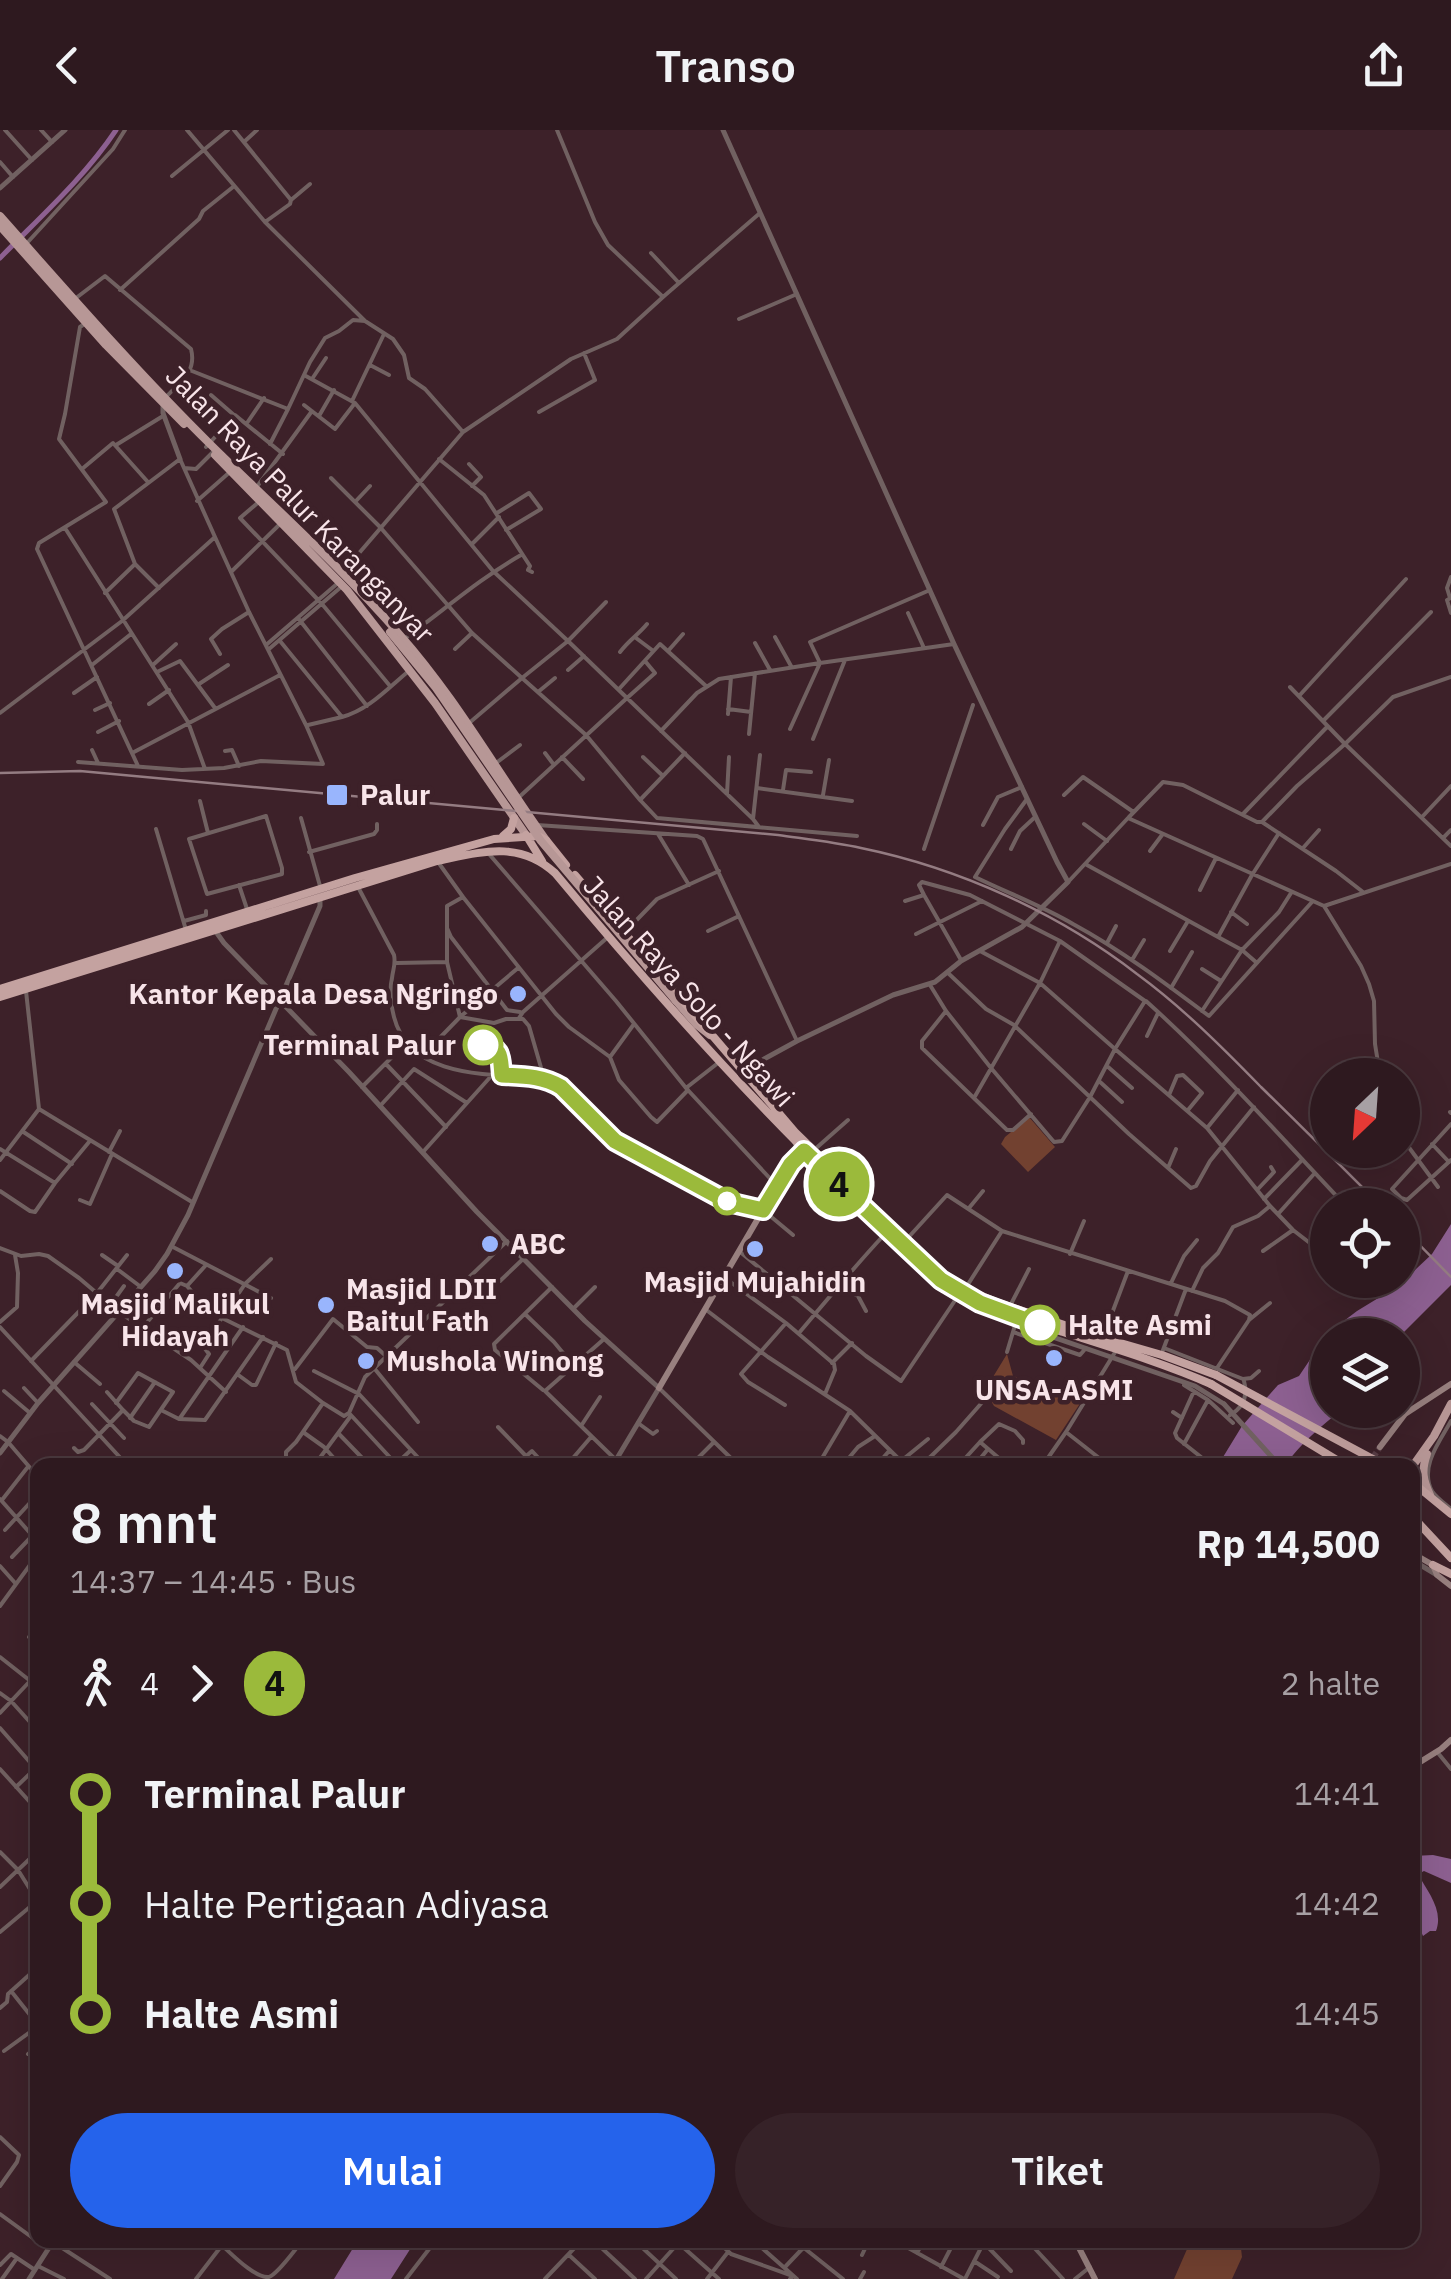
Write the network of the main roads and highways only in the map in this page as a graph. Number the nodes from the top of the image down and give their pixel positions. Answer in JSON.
{"nodes":[{"id":1,"x":0,"y":216,"type":"edge"},
{"id":2,"x":0,"y":226,"type":"edge"},
{"id":3,"x":19,"y":242,"type":"junction"},
{"id":4,"x":354,"y":592,"type":"junction"},
{"id":5,"x":500,"y":775,"type":"junction"},
{"id":6,"x":489,"y":782,"type":"junction"},
{"id":7,"x":514,"y":818,"type":"junction"},
{"id":8,"x":526,"y":836,"type":"junction"},
{"id":9,"x":494,"y":840,"type":"junction"},
{"id":10,"x":546,"y":840,"type":"junction"},
{"id":11,"x":556,"y":852,"type":"junction"},
{"id":12,"x":542,"y":861,"type":"junction"},
{"id":13,"x":566,"y":865,"type":"junction"},
{"id":14,"x":555,"y":873,"type":"junction"},
{"id":15,"x":356,"y":882,"type":"junction"},
{"id":16,"x":320,"y":894,"type":"junction"},
{"id":17,"x":0,"y":988,"type":"edge"},
{"id":18,"x":0,"y":997,"type":"edge"},
{"id":19,"x":674,"y":1002,"type":"junction"},
{"id":20,"x":710,"y":1035,"type":"junction"},
{"id":21,"x":702,"y":1044,"type":"junction"},
{"id":22,"x":806,"y":1152,"type":"junction"},
{"id":23,"x":763,"y":1210,"type":"road end"},
{"id":24,"x":960,"y":1294,"type":"junction"},
{"id":25,"x":1161,"y":1360,"type":"junction"},
{"id":26,"x":1451,"y":1384,"type":"edge"},
{"id":27,"x":658,"y":1388,"type":"road end"},
{"id":28,"x":1421,"y":1404,"type":"junction"},
{"id":29,"x":1450,"y":1413,"type":"edge"},
{"id":30,"x":1434,"y":1436,"type":"junction"},
{"id":31,"x":1380,"y":1447,"type":"tunnel mouth"},
{"id":32,"x":1334,"y":1458,"type":"edge"},
{"id":33,"x":1371,"y":1458,"type":"edge"},
{"id":34,"x":1418,"y":1458,"type":"edge"},
{"id":35,"x":1420,"y":1488,"type":"edge"},
{"id":36,"x":1430,"y":1496,"type":"junction"},
{"id":37,"x":1451,"y":1512,"type":"edge"},
{"id":38,"x":1420,"y":1525,"type":"edge"},
{"id":39,"x":1451,"y":1558,"type":"edge"},
{"id":40,"x":1420,"y":1559,"type":"edge"},
{"id":41,"x":1433,"y":1564,"type":"junction"},
{"id":42,"x":1451,"y":1574,"type":"edge"},
{"id":43,"x":1451,"y":1586,"type":"edge"},
{"id":44,"x":1450,"y":1744,"type":"edge"},
{"id":45,"x":1420,"y":1762,"type":"edge"},
{"id":46,"x":1079,"y":2248,"type":"edge"},
{"id":47,"x":1095,"y":2279,"type":"edge"}],
"edges":[{"from":1,"to":3,"type":"main road","name":"Jalan Raya Palur Karanganyar"},
{"from":2,"to":3,"type":"main road","name":"Jalan Raya Palur Karanganyar"},
{"from":3,"to":4,"type":"main road","name":"Jalan Raya Palur Karanganyar"},
{"from":4,"to":5,"type":"main road","name":"Jalan Raya Palur Karanganyar"},
{"from":4,"to":6,"type":"main road","name":"Jalan Raya Palur Karanganyar"},
{"from":4,"to":19,"type":"main road","bridge":true},
{"from":5,"to":6,"type":"main road"},
{"from":5,"to":10,"type":"main road","name":"Jalan Raya Palur Karanganyar"},
{"from":6,"to":7,"type":"main road","name":"Jalan Raya Palur Karanganyar"},
{"from":7,"to":8,"type":"main road","name":"Jalan Raya Palur Karanganyar"},
{"from":7,"to":9,"type":"highway"},
{"from":8,"to":9,"type":"highway"},
{"from":8,"to":10,"type":"highway"},
{"from":8,"to":12,"type":"highway"},
{"from":9,"to":15,"type":"highway"},
{"from":10,"to":11,"type":"highway","name":"Jalan Raya Solo - Ngawi"},
{"from":11,"to":12,"type":"highway","name":"Jalan Raya Solo - Ngawi"},
{"from":11,"to":13,"type":"highway","name":"Jalan Raya Solo - Ngawi"},
{"from":12,"to":14,"type":"highway","name":"Jalan Raya Solo - Ngawi"},
{"from":12,"to":15,"type":"highway"},
{"from":13,"to":14,"type":"highway"},
{"from":13,"to":20,"type":"highway","name":"Jalan Raya Solo - Ngawi"},
{"from":14,"to":21,"type":"highway","name":"Jalan Raya Solo - Ngawi"},
{"from":15,"to":16,"type":"highway"},
{"from":16,"to":17,"type":"highway"},
{"from":16,"to":18,"type":"highway"},
{"from":19,"to":20,"type":"main road"},
{"from":19,"to":21,"type":"main road"},
{"from":20,"to":22,"type":"highway","name":"Jalan Raya Solo - Ngawi"},
{"from":21,"to":22,"type":"highway","name":"Jalan Raya Solo - Ngawi"},
{"from":22,"to":24,"type":"highway","name":"Jalan Raya Solo - Ngawi"},
{"from":22,"to":24,"type":"highway","name":"Jalan Raya Solo - Ngawi"},
{"from":23,"to":27,"type":"main road"},
{"from":24,"to":25,"type":"highway","name":"Jalan Raya Solo - Ngawi"},
{"from":24,"to":25,"type":"highway","name":"Jalan Raya Solo - Ngawi"},
{"from":25,"to":32,"type":"highway","name":"Jalan Raya Solo - Ngawi","bridge":true},
{"from":25,"to":33,"type":"highway","name":"Jalan Raya Solo - Ngawi","bridge":true},
{"from":26,"to":28,"type":"main road"},
{"from":28,"to":29,"type":"main road"},
{"from":28,"to":31,"type":"main road"},
{"from":29,"to":30,"type":"main road"},
{"from":30,"to":34,"type":"main road"},
{"from":30,"to":36,"type":"main road"},
{"from":35,"to":36,"type":"highway"},
{"from":36,"to":37,"type":"highway"},
{"from":38,"to":39,"type":"highway"},
{"from":40,"to":41,"type":"main road"},
{"from":41,"to":42,"type":"highway"},
{"from":41,"to":43,"type":"main road"},
{"from":44,"to":45,"type":"main road"},
{"from":46,"to":47,"type":"main road"}]}
